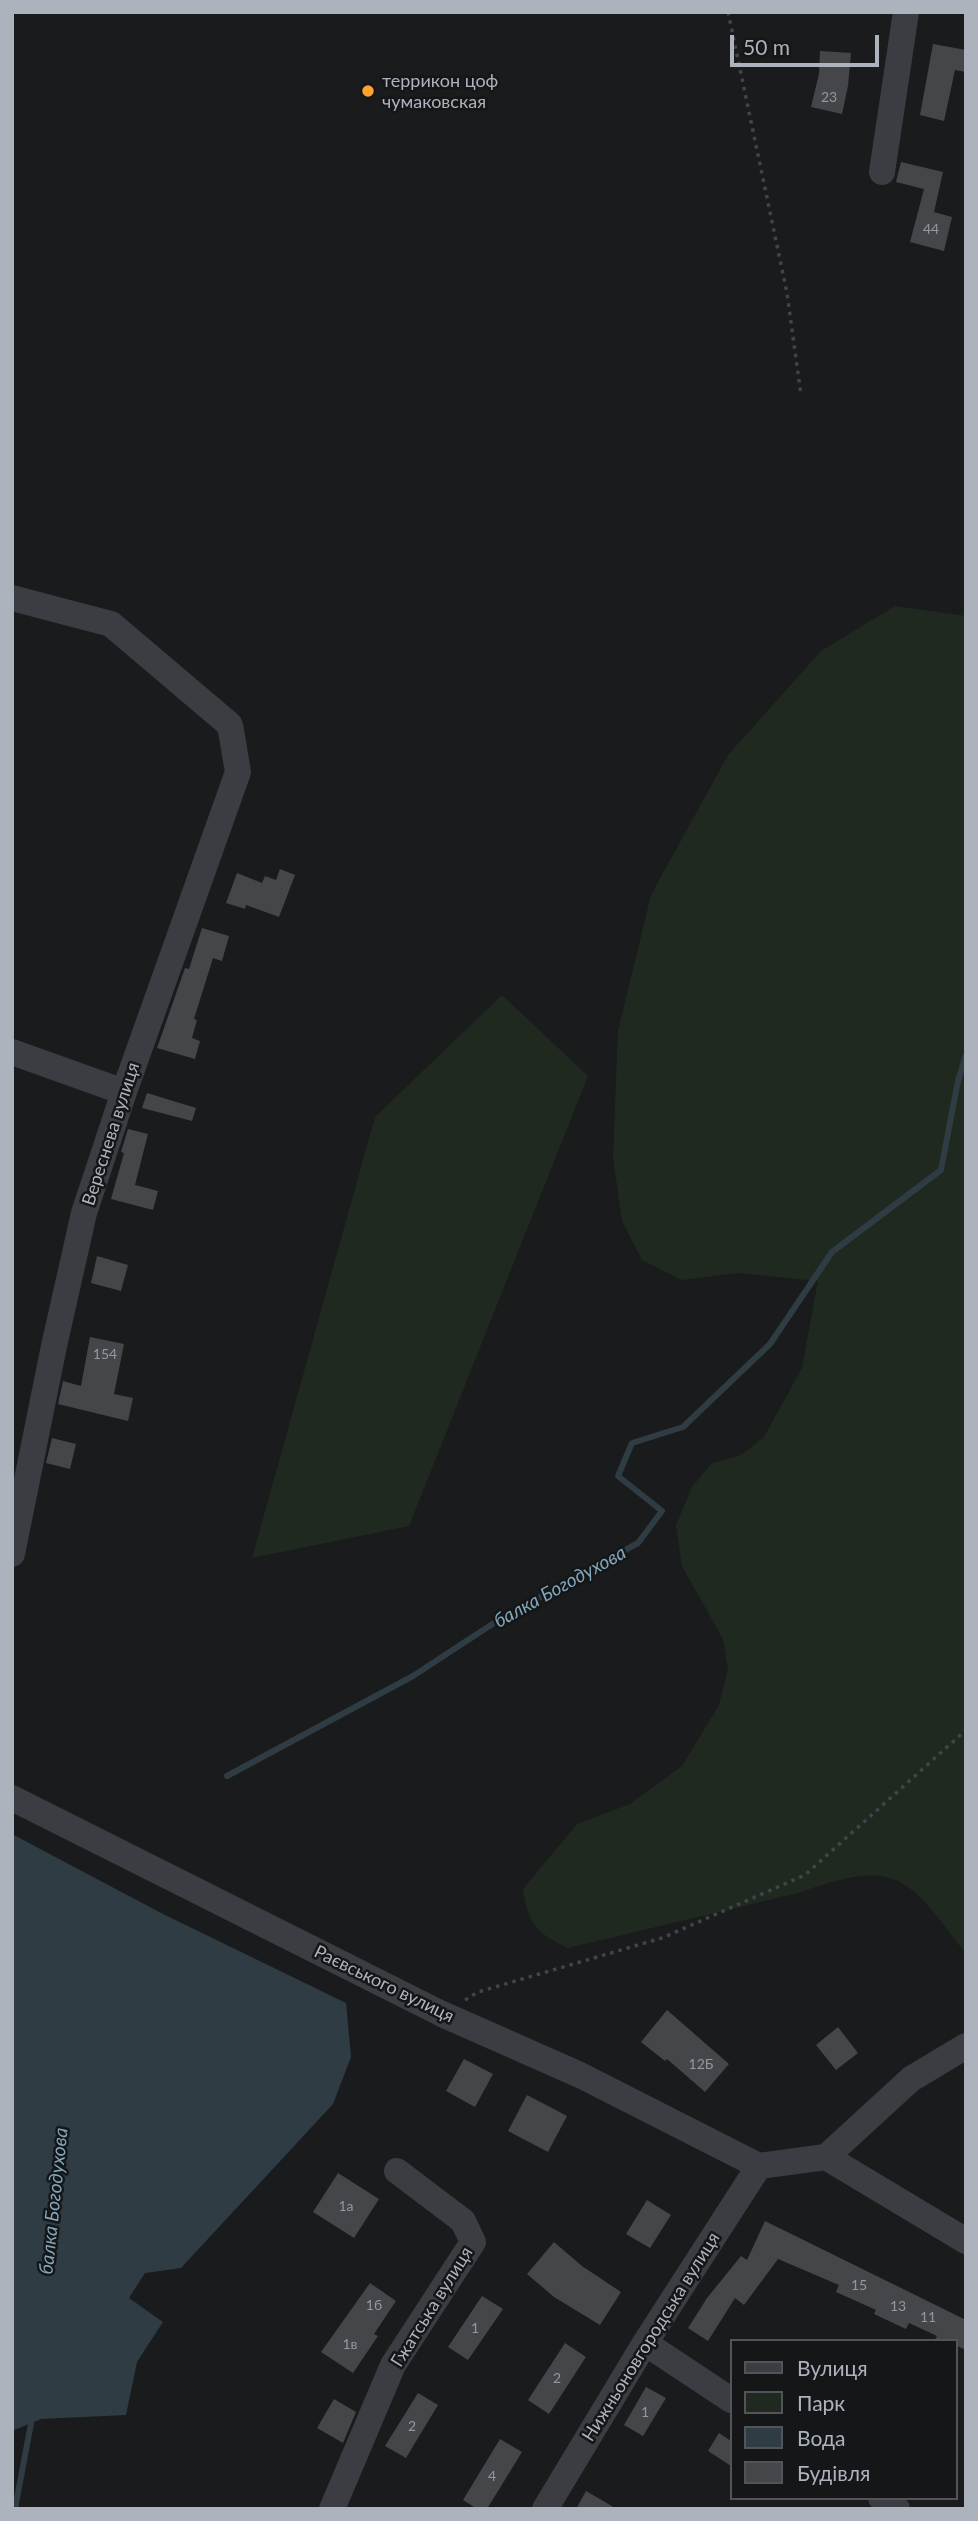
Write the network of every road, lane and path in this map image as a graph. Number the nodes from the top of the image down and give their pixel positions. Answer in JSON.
{"nodes":[{"id":1,"x":728,"y":12,"type":"edge"},
{"id":2,"x":906,"y":12,"type":"edge"},
{"id":3,"x":882,"y":172,"type":"dead end"},
{"id":4,"x":801,"y":395,"type":"dead end"},
{"id":5,"x":12,"y":598,"type":"edge"},
{"id":6,"x":12,"y":1052,"type":"edge"},
{"id":7,"x":124,"y":1092,"type":"junction"},
{"id":8,"x":12,"y":1554,"type":"edge"},
{"id":9,"x":966,"y":1730,"type":"edge"},
{"id":10,"x":12,"y":1798,"type":"edge"},
{"id":11,"x":442,"y":2014,"type":"junction"},
{"id":12,"x":966,"y":2046,"type":"edge"},
{"id":13,"x":826,"y":2157,"type":"junction"},
{"id":14,"x":759,"y":2166,"type":"junction"},
{"id":15,"x":397,"y":2171,"type":"dead end"},
{"id":16,"x":966,"y":2241,"type":"edge"},
{"id":17,"x":645,"y":2343,"type":"junction"},
{"id":18,"x":730,"y":2399,"type":"edge"},
{"id":19,"x":332,"y":2509,"type":"edge"},
{"id":20,"x":545,"y":2509,"type":"edge"}],
"edges":[{"from":1,"to":4,"type":"path"},
{"from":2,"to":3,"type":"street"},
{"from":5,"to":7,"type":"street","name":"Вереснева вулиця"},
{"from":6,"to":7,"type":"street"},
{"from":7,"to":8,"type":"street","name":"Вереснева вулиця"},
{"from":9,"to":11,"type":"path"},
{"from":10,"to":11,"type":"street","name":"Раєвського вулиця"},
{"from":11,"to":14,"type":"street","name":"Раєвського вулиця"},
{"from":12,"to":13,"type":"street"},
{"from":13,"to":14,"type":"street"},
{"from":13,"to":16,"type":"street"},
{"from":14,"to":17,"type":"street","name":"Нижньоновгородська вулиця"},
{"from":15,"to":19,"type":"street","name":"Гжатська вулиця"},
{"from":17,"to":18,"type":"street"},
{"from":17,"to":20,"type":"street","name":"Нижньоновгородська вулиця"}]}
